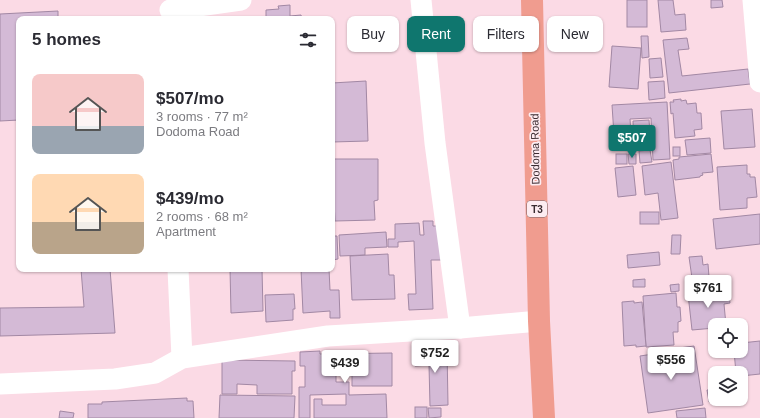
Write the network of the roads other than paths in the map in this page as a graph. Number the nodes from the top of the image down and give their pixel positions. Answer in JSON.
{"nodes":[{"id":1,"x":241,"y":0,"type":"edge"},
{"id":2,"x":421,"y":0,"type":"edge"},
{"id":3,"x":532,"y":0,"type":"edge"},
{"id":4,"x":753,"y":0,"type":"edge"},
{"id":5,"x":172,"y":10,"type":"edge"},
{"id":6,"x":760,"y":82,"type":"edge"},
{"id":7,"x":178,"y":272,"type":"edge"},
{"id":8,"x":539,"y":321,"type":"junction"},
{"id":9,"x":460,"y":328,"type":"junction"},
{"id":10,"x":182,"y":358,"type":"junction"},
{"id":11,"x":0,"y":384,"type":"edge"},
{"id":12,"x":544,"y":418,"type":"edge"}],
"edges":[{"from":1,"to":5,"type":"street"},
{"from":2,"to":9,"type":"street"},
{"from":3,"to":8,"type":"highway","name":"Dodoma Road","number":"T3"},
{"from":4,"to":6,"type":"street"},
{"from":7,"to":10,"type":"street"},
{"from":8,"to":9,"type":"street"},
{"from":8,"to":12,"type":"highway","name":"Dodoma Road","number":"T3"},
{"from":9,"to":10,"type":"street"},
{"from":10,"to":11,"type":"street"}]}
